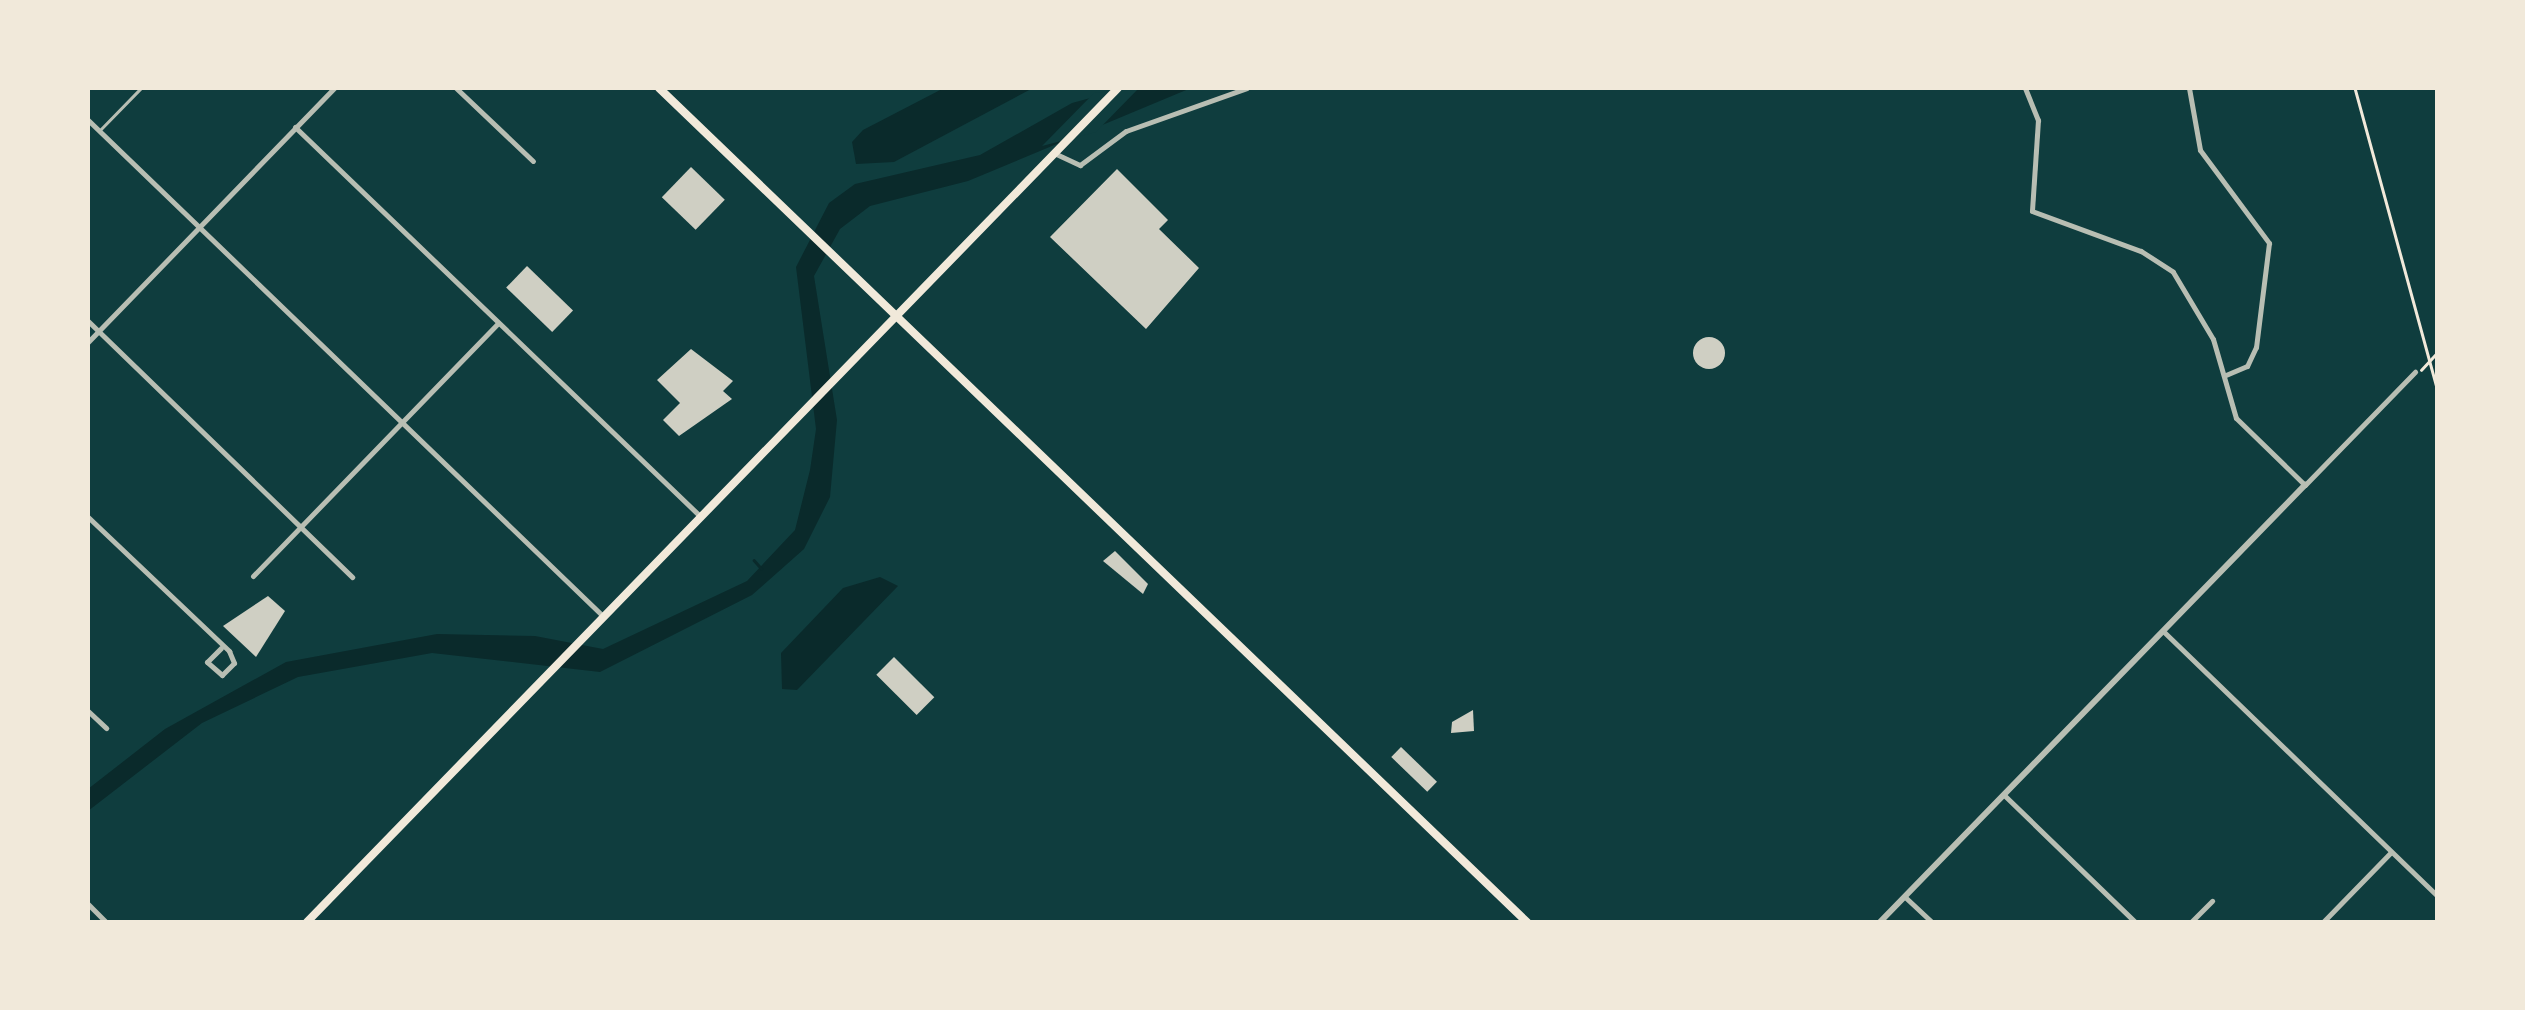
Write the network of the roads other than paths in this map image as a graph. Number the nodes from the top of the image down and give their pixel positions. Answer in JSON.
{"nodes":[{"id":1,"x":141,"y":88,"type":"edge"},
{"id":2,"x":334,"y":88,"type":"edge"},
{"id":3,"x":456,"y":88,"type":"edge"},
{"id":4,"x":659,"y":88,"type":"edge"},
{"id":5,"x":1118,"y":88,"type":"edge"},
{"id":6,"x":1247,"y":88,"type":"edge"},
{"id":7,"x":2025,"y":88,"type":"edge"},
{"id":8,"x":2190,"y":88,"type":"edge"},
{"id":9,"x":88,"y":120,"type":"edge"},
{"id":10,"x":295,"y":127,"type":"junction"},
{"id":11,"x":99,"y":131,"type":"junction"},
{"id":12,"x":1054,"y":153,"type":"junction"},
{"id":13,"x":533,"y":160,"type":"dead end"},
{"id":14,"x":199,"y":227,"type":"junction"},
{"id":15,"x":895,"y":316,"type":"junction"},
{"id":16,"x":88,"y":321,"type":"edge"},
{"id":17,"x":498,"y":323,"type":"junction"},
{"id":18,"x":98,"y":331,"type":"junction"},
{"id":19,"x":88,"y":342,"type":"edge"},
{"id":20,"x":2415,"y":372,"type":"road end"},
{"id":21,"x":2224,"y":376,"type":"junction"},
{"id":22,"x":402,"y":423,"type":"junction"},
{"id":23,"x":2305,"y":485,"type":"junction"},
{"id":24,"x":700,"y":516,"type":"junction"},
{"id":25,"x":88,"y":517,"type":"edge"},
{"id":26,"x":301,"y":527,"type":"junction"},
{"id":27,"x":253,"y":576,"type":"dead end"},
{"id":28,"x":352,"y":577,"type":"dead end"},
{"id":29,"x":604,"y":617,"type":"junction"},
{"id":30,"x":2163,"y":631,"type":"junction"},
{"id":31,"x":221,"y":648,"type":"junction"},
{"id":32,"x":88,"y":711,"type":"edge"},
{"id":33,"x":106,"y":728,"type":"dead end"},
{"id":34,"x":2004,"y":795,"type":"junction"},
{"id":35,"x":2391,"y":852,"type":"junction"},
{"id":36,"x":2438,"y":896,"type":"edge"},
{"id":37,"x":1905,"y":897,"type":"junction"},
{"id":38,"x":2212,"y":901,"type":"dead end"},
{"id":39,"x":88,"y":904,"type":"edge"},
{"id":40,"x":106,"y":922,"type":"edge"},
{"id":41,"x":307,"y":922,"type":"edge"},
{"id":42,"x":1527,"y":922,"type":"edge"},
{"id":43,"x":1880,"y":922,"type":"edge"},
{"id":44,"x":1932,"y":922,"type":"edge"},
{"id":45,"x":2135,"y":922,"type":"edge"},
{"id":46,"x":2192,"y":922,"type":"edge"},
{"id":47,"x":2323,"y":922,"type":"edge"}],
"edges":[{"from":1,"to":11,"type":"lane"},
{"from":2,"to":10,"type":"street"},
{"from":3,"to":13,"type":"street"},
{"from":4,"to":15,"type":"main road"},
{"from":5,"to":12,"type":"main road"},
{"from":6,"to":12,"type":"street"},
{"from":7,"to":21,"type":"street"},
{"from":8,"to":21,"type":"street"},
{"from":9,"to":11,"type":"street"},
{"from":10,"to":14,"type":"street"},
{"from":10,"to":17,"type":"street"},
{"from":11,"to":14,"type":"street"},
{"from":12,"to":15,"type":"main road"},
{"from":14,"to":18,"type":"street"},
{"from":14,"to":22,"type":"street"},
{"from":15,"to":24,"type":"main road"},
{"from":15,"to":42,"type":"main road"},
{"from":16,"to":18,"type":"street"},
{"from":17,"to":22,"type":"street"},
{"from":17,"to":24,"type":"street"},
{"from":18,"to":19,"type":"street"},
{"from":18,"to":26,"type":"street"},
{"from":20,"to":23,"type":"street"},
{"from":21,"to":23,"type":"street"},
{"from":22,"to":26,"type":"street"},
{"from":22,"to":29,"type":"street"},
{"from":23,"to":30,"type":"street"},
{"from":24,"to":29,"type":"main road"},
{"from":25,"to":31,"type":"street"},
{"from":26,"to":27,"type":"street"},
{"from":26,"to":28,"type":"street"},
{"from":29,"to":41,"type":"main road"},
{"from":30,"to":34,"type":"street"},
{"from":30,"to":35,"type":"street"},
{"from":31,"to":31,"type":"street"},
{"from":32,"to":33,"type":"street"},
{"from":34,"to":37,"type":"street"},
{"from":34,"to":45,"type":"street"},
{"from":35,"to":36,"type":"street"},
{"from":35,"to":47,"type":"street"},
{"from":37,"to":43,"type":"street"},
{"from":37,"to":44,"type":"street"},
{"from":38,"to":46,"type":"street"},
{"from":39,"to":40,"type":"street"}]}
